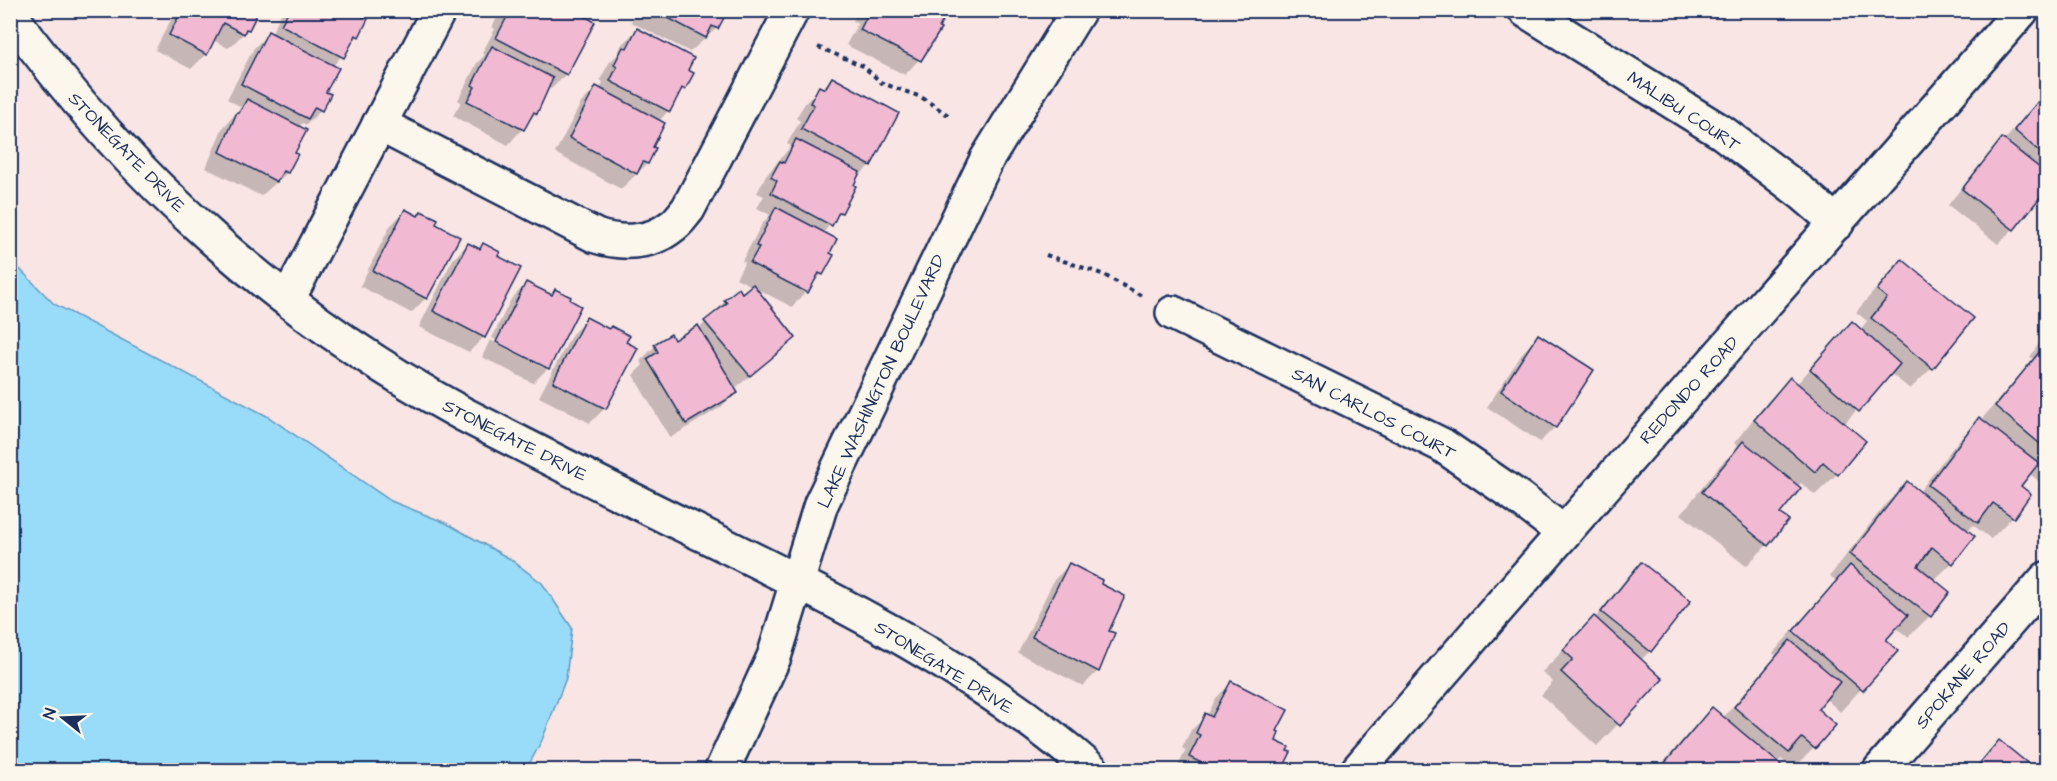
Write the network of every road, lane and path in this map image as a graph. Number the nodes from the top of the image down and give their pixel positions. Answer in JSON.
{"nodes":[{"id":1,"x":439,"y":10,"type":"edge"},
{"id":2,"x":792,"y":10,"type":"edge"},
{"id":3,"x":1079,"y":10,"type":"edge"},
{"id":4,"x":1525,"y":10,"type":"edge"},
{"id":5,"x":2022,"y":10,"type":"edge"},
{"id":6,"x":10,"y":14,"type":"edge"},
{"id":7,"x":818,"y":47,"type":"dead end"},
{"id":8,"x":948,"y":115,"type":"dead end"},
{"id":9,"x":379,"y":124,"type":"junction"},
{"id":10,"x":1837,"y":223,"type":"junction"},
{"id":11,"x":1046,"y":255,"type":"dead end"},
{"id":12,"x":288,"y":299,"type":"junction"},
{"id":13,"x":1173,"y":313,"type":"joint"},
{"id":14,"x":1563,"y":532,"type":"junction"},
{"id":15,"x":796,"y":581,"type":"junction"},
{"id":16,"x":2040,"y":599,"type":"edge"},
{"id":17,"x":722,"y":771,"type":"edge"},
{"id":18,"x":1092,"y":771,"type":"edge"},
{"id":19,"x":1358,"y":771,"type":"edge"},
{"id":20,"x":1880,"y":771,"type":"edge"}],
"edges":[{"from":1,"to":9,"type":"street"},
{"from":2,"to":9,"type":"street"},
{"from":3,"to":15,"type":"street","name":"LAKE WASHINGTON BOULEVARD"},
{"from":4,"to":10,"type":"street","name":"MALIBU COURT"},
{"from":5,"to":10,"type":"street","name":"REDONDO ROAD"},
{"from":6,"to":12,"type":"street","name":"STONEGATE DRIVE"},
{"from":7,"to":8,"type":"path"},
{"from":9,"to":12,"type":"street"},
{"from":10,"to":14,"type":"street","name":"REDONDO ROAD"},
{"from":11,"to":13,"type":"path"},
{"from":12,"to":15,"type":"street","name":"STONEGATE DRIVE"},
{"from":13,"to":14,"type":"street","name":"SAN CARLOS COURT"},
{"from":14,"to":19,"type":"street","name":"REDONDO ROAD"},
{"from":15,"to":17,"type":"street","name":"LAKE WASHINGTON BOULEVARD"},
{"from":15,"to":18,"type":"street","name":"STONEGATE DRIVE"},
{"from":16,"to":20,"type":"street","name":"SPOKANE ROAD"}]}
